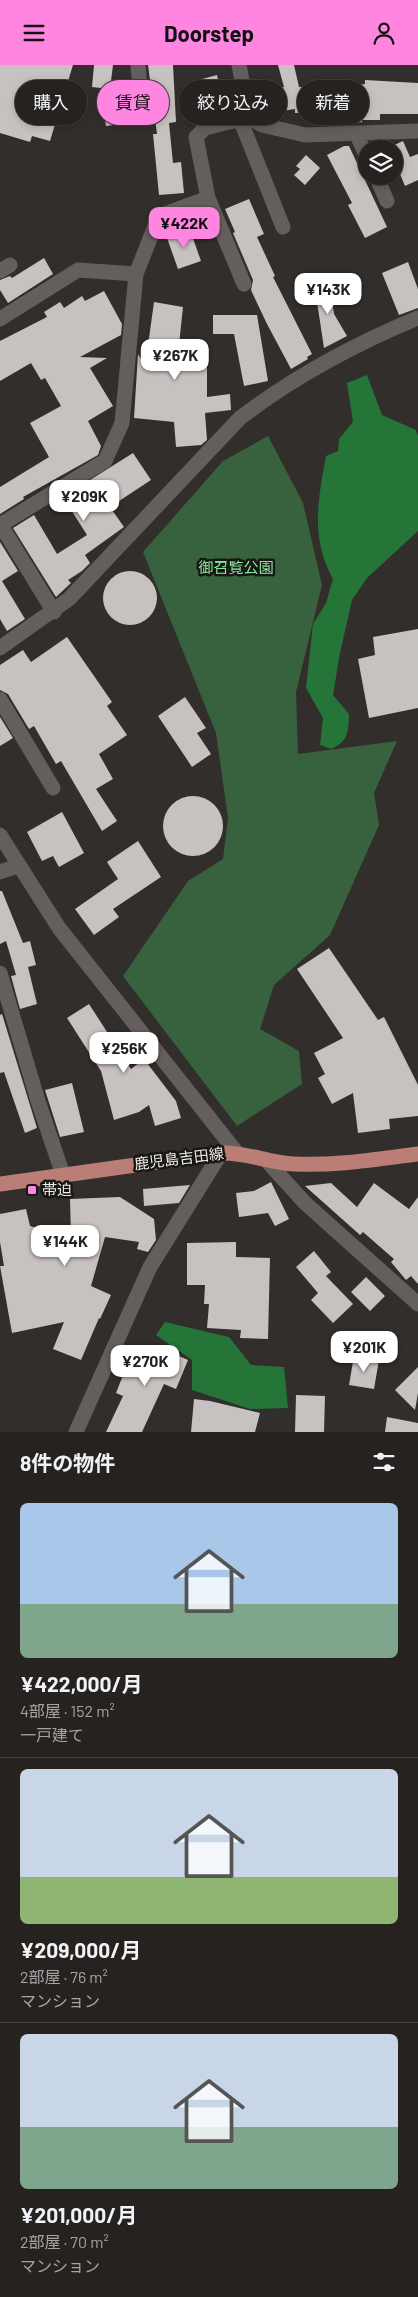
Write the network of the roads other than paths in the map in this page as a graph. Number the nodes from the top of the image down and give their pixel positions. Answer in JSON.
{"nodes":[{"id":1,"x":138,"y":65,"type":"edge"},
{"id":2,"x":239,"y":65,"type":"edge"},
{"id":3,"x":139,"y":80,"type":"edge"},
{"id":4,"x":241,"y":80,"type":"edge"},
{"id":5,"x":217,"y":125,"type":"edge"},
{"id":6,"x":247,"y":125,"type":"edge"},
{"id":7,"x":262,"y":125,"type":"edge"},
{"id":8,"x":418,"y":131,"type":"edge"},
{"id":9,"x":356,"y":133,"type":"junction"},
{"id":10,"x":359,"y":140,"type":"edge"},
{"id":11,"x":380,"y":185,"type":"edge"},
{"id":12,"x":208,"y":198,"type":"junction"},
{"id":13,"x":387,"y":201,"type":"dead end"},
{"id":14,"x":283,"y":227,"type":"dead end"},
{"id":15,"x":136,"y":274,"type":"junction"},
{"id":16,"x":244,"y":284,"type":"dead end"},
{"id":17,"x":418,"y":318,"type":"edge"},
{"id":18,"x":0,"y":319,"type":"edge"},
{"id":19,"x":0,"y":524,"type":"edge"},
{"id":20,"x":54,"y":612,"type":"junction"},
{"id":21,"x":0,"y":648,"type":"edge"},
{"id":22,"x":0,"y":699,"type":"edge"},
{"id":23,"x":53,"y":788,"type":"dead end"},
{"id":24,"x":0,"y":835,"type":"edge"},
{"id":25,"x":18,"y":866,"type":"junction"},
{"id":26,"x":0,"y":873,"type":"edge"},
{"id":27,"x":0,"y":973,"type":"edge"},
{"id":28,"x":221,"y":1153,"type":"junction"},
{"id":29,"x":237,"y":1153,"type":"junction"},
{"id":30,"x":418,"y":1154,"type":"edge"},
{"id":31,"x":265,"y":1159,"type":"junction"},
{"id":32,"x":63,"y":1175,"type":"junction"},
{"id":33,"x":0,"y":1183,"type":"edge"},
{"id":34,"x":418,"y":1304,"type":"edge"},
{"id":35,"x":76,"y":1432,"type":"edge"}],
"edges":[{"from":1,"to":3,"type":"street"},
{"from":2,"to":4,"type":"street"},
{"from":5,"to":12,"type":"street"},
{"from":6,"to":14,"type":"street"},
{"from":7,"to":9,"type":"street"},
{"from":8,"to":9,"type":"street"},
{"from":9,"to":10,"type":"street"},
{"from":11,"to":13,"type":"street"},
{"from":12,"to":15,"type":"street"},
{"from":12,"to":16,"type":"street"},
{"from":15,"to":18,"type":"street"},
{"from":15,"to":19,"type":"street"},
{"from":17,"to":20,"type":"street"},
{"from":19,"to":20,"type":"street"},
{"from":20,"to":21,"type":"street"},
{"from":22,"to":23,"type":"street"},
{"from":24,"to":25,"type":"street"},
{"from":25,"to":26,"type":"street"},
{"from":25,"to":29,"type":"street"},
{"from":27,"to":32,"type":"street"},
{"from":28,"to":29,"type":"main road","name":"鹿児島吉田線"},
{"from":28,"to":32,"type":"main road","name":"鹿児島吉田線"},
{"from":28,"to":35,"type":"street"},
{"from":29,"to":31,"type":"main road","name":"鹿児島吉田線"},
{"from":30,"to":31,"type":"main road","name":"鹿児島吉田線"},
{"from":31,"to":34,"type":"street"},
{"from":32,"to":33,"type":"main road","name":"鹿児島吉田線"}]}
